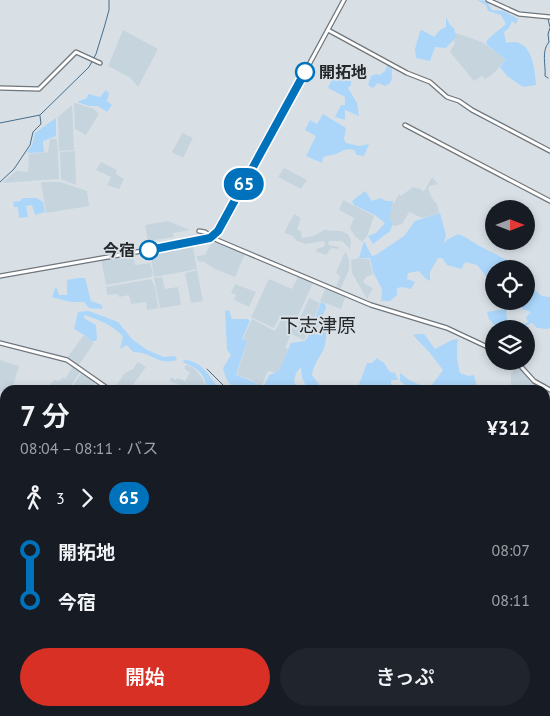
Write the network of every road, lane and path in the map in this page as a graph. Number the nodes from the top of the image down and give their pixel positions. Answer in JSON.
{"nodes":[{"id":1,"x":344,"y":0,"type":"edge"},
{"id":2,"x":488,"y":0,"type":"edge"},
{"id":3,"x":550,"y":17,"type":"edge"},
{"id":4,"x":328,"y":30,"type":"junction"},
{"id":5,"x":100,"y":63,"type":"dead end"},
{"id":6,"x":0,"y":88,"type":"edge"},
{"id":7,"x":405,"y":125,"type":"dead end"},
{"id":8,"x":550,"y":151,"type":"edge"},
{"id":9,"x":550,"y":201,"type":"edge"},
{"id":10,"x":198,"y":231,"type":"dead end"},
{"id":11,"x":212,"y":237,"type":"junction"},
{"id":12,"x":0,"y":276,"type":"edge"},
{"id":13,"x":0,"y":343,"type":"edge"},
{"id":14,"x":485,"y":346,"type":"edge"},
{"id":15,"x":524,"y":370,"type":"edge"},
{"id":16,"x":103,"y":385,"type":"edge"},
{"id":17,"x":541,"y":385,"type":"edge"}],
"edges":[{"from":1,"to":4,"type":"street"},
{"from":2,"to":3,"type":"street"},
{"from":4,"to":8,"type":"street"},
{"from":4,"to":11,"type":"street"},
{"from":5,"to":6,"type":"street"},
{"from":7,"to":9,"type":"street"},
{"from":10,"to":11,"type":"street"},
{"from":11,"to":12,"type":"street"},
{"from":11,"to":14,"type":"street"},
{"from":13,"to":16,"type":"street"},
{"from":15,"to":17,"type":"street"}]}
